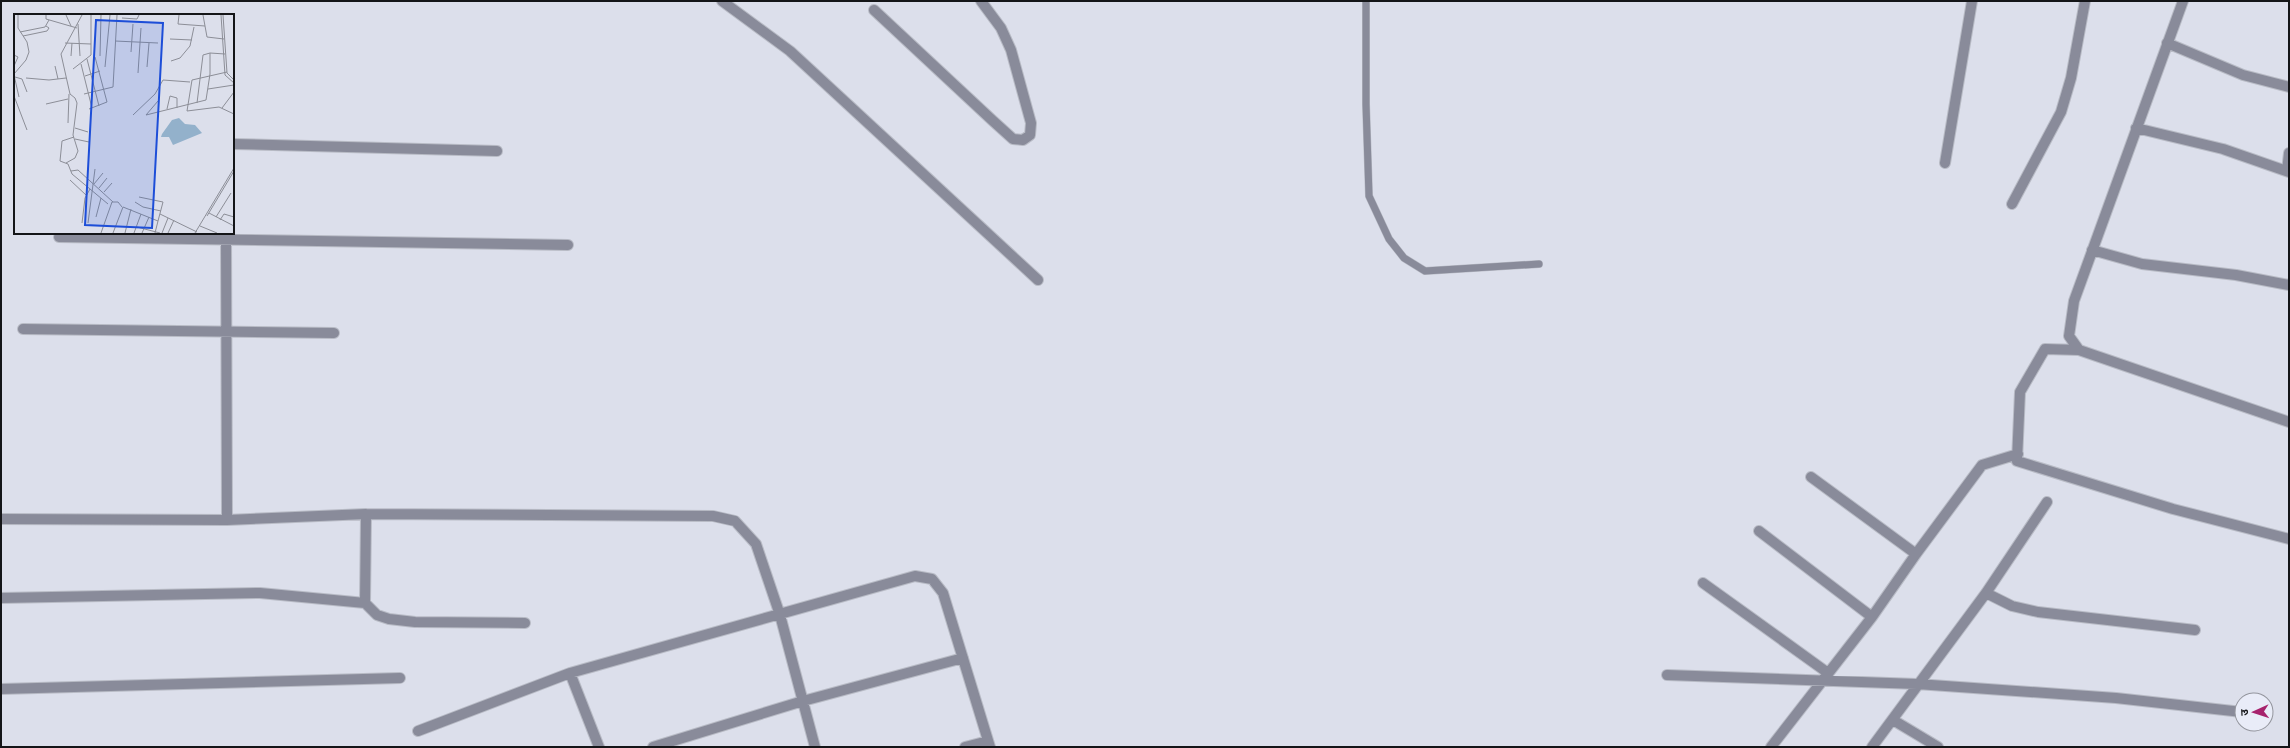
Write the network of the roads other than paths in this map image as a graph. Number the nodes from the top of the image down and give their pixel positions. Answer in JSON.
{"nodes":[{"id":1,"x":722,"y":1,"type":"edge"},
{"id":2,"x":981,"y":1,"type":"edge"},
{"id":3,"x":1366,"y":1,"type":"edge"},
{"id":4,"x":1972,"y":1,"type":"edge"},
{"id":5,"x":2086,"y":1,"type":"edge"},
{"id":6,"x":2183,"y":1,"type":"edge"},
{"id":7,"x":874,"y":10,"type":"dead end"},
{"id":8,"x":2168,"y":44,"type":"junction"},
{"id":9,"x":2289,"y":87,"type":"edge"},
{"id":10,"x":2136,"y":128,"type":"junction"},
{"id":11,"x":234,"y":144,"type":"edge"},
{"id":12,"x":497,"y":151,"type":"dead end"},
{"id":13,"x":2289,"y":153,"type":"edge"},
{"id":14,"x":1945,"y":162,"type":"dead end"},
{"id":15,"x":2288,"y":172,"type":"edge"},
{"id":16,"x":2012,"y":204,"type":"dead end"},
{"id":17,"x":226,"y":236,"type":"edge"},
{"id":18,"x":59,"y":237,"type":"dead end"},
{"id":19,"x":568,"y":244,"type":"dead end"},
{"id":20,"x":2092,"y":250,"type":"junction"},
{"id":21,"x":1539,"y":264,"type":"dead end"},
{"id":22,"x":1038,"y":280,"type":"dead end"},
{"id":23,"x":2289,"y":284,"type":"edge"},
{"id":24,"x":23,"y":329,"type":"dead end"},
{"id":25,"x":226,"y":332,"type":"junction"},
{"id":26,"x":334,"y":333,"type":"dead end"},
{"id":27,"x":2079,"y":350,"type":"junction"},
{"id":28,"x":2289,"y":422,"type":"edge"},
{"id":29,"x":2018,"y":454,"type":"junction"},
{"id":30,"x":1811,"y":477,"type":"dead end"},
{"id":31,"x":2047,"y":502,"type":"dead end"},
{"id":32,"x":366,"y":514,"type":"junction"},
{"id":33,"x":1,"y":519,"type":"edge"},
{"id":34,"x":227,"y":520,"type":"junction"},
{"id":35,"x":1759,"y":531,"type":"dead end"},
{"id":36,"x":2289,"y":539,"type":"edge"},
{"id":37,"x":1916,"y":554,"type":"junction"},
{"id":38,"x":1703,"y":583,"type":"dead end"},
{"id":39,"x":1986,"y":593,"type":"junction"},
{"id":40,"x":1,"y":598,"type":"edge"},
{"id":41,"x":365,"y":603,"type":"junction"},
{"id":42,"x":780,"y":615,"type":"junction"},
{"id":43,"x":1872,"y":617,"type":"junction"},
{"id":44,"x":525,"y":623,"type":"dead end"},
{"id":45,"x":2195,"y":630,"type":"dead end"},
{"id":46,"x":963,"y":658,"type":"junction"},
{"id":47,"x":570,"y":673,"type":"junction"},
{"id":48,"x":1667,"y":675,"type":"dead end"},
{"id":49,"x":1825,"y":677,"type":"junction"},
{"id":50,"x":400,"y":678,"type":"dead end"},
{"id":51,"x":1917,"y":684,"type":"junction"},
{"id":52,"x":1,"y":689,"type":"edge"},
{"id":53,"x":804,"y":701,"type":"junction"},
{"id":54,"x":2234,"y":711,"type":"edge"},
{"id":55,"x":1893,"y":720,"type":"junction"},
{"id":56,"x":418,"y":731,"type":"dead end"},
{"id":57,"x":989,"y":744,"type":"edge"},
{"id":58,"x":599,"y":747,"type":"edge"},
{"id":59,"x":653,"y":747,"type":"edge"},
{"id":60,"x":815,"y":747,"type":"edge"},
{"id":61,"x":965,"y":747,"type":"edge"},
{"id":62,"x":1771,"y":747,"type":"edge"},
{"id":63,"x":1872,"y":747,"type":"edge"},
{"id":64,"x":1938,"y":747,"type":"edge"}],
"edges":[{"from":1,"to":22,"type":"street"},
{"from":2,"to":7,"type":"street"},
{"from":3,"to":21,"type":"lane"},
{"from":4,"to":14,"type":"street"},
{"from":5,"to":16,"type":"street"},
{"from":6,"to":8,"type":"street"},
{"from":8,"to":9,"type":"street"},
{"from":8,"to":10,"type":"street"},
{"from":10,"to":15,"type":"street"},
{"from":10,"to":20,"type":"street"},
{"from":11,"to":12,"type":"street"},
{"from":13,"to":15,"type":"street"},
{"from":17,"to":18,"type":"street"},
{"from":17,"to":19,"type":"street"},
{"from":17,"to":25,"type":"street"},
{"from":20,"to":23,"type":"street"},
{"from":20,"to":27,"type":"street"},
{"from":24,"to":25,"type":"street"},
{"from":25,"to":26,"type":"street"},
{"from":25,"to":34,"type":"street"},
{"from":27,"to":28,"type":"street"},
{"from":27,"to":29,"type":"street"},
{"from":29,"to":36,"type":"street"},
{"from":29,"to":37,"type":"street"},
{"from":30,"to":37,"type":"street"},
{"from":31,"to":39,"type":"street"},
{"from":32,"to":34,"type":"street"},
{"from":32,"to":41,"type":"street"},
{"from":32,"to":42,"type":"street"},
{"from":33,"to":34,"type":"street"},
{"from":35,"to":43,"type":"street"},
{"from":37,"to":43,"type":"street"},
{"from":38,"to":49,"type":"street"},
{"from":39,"to":45,"type":"street"},
{"from":39,"to":51,"type":"street"},
{"from":40,"to":41,"type":"street"},
{"from":41,"to":44,"type":"street"},
{"from":42,"to":46,"type":"street"},
{"from":42,"to":47,"type":"street"},
{"from":42,"to":53,"type":"street"},
{"from":43,"to":49,"type":"street"},
{"from":46,"to":53,"type":"street"},
{"from":46,"to":57,"type":"street"},
{"from":47,"to":56,"type":"street"},
{"from":47,"to":58,"type":"street"},
{"from":48,"to":49,"type":"street"},
{"from":49,"to":51,"type":"street"},
{"from":49,"to":62,"type":"street"},
{"from":50,"to":52,"type":"street"},
{"from":51,"to":54,"type":"street"},
{"from":51,"to":55,"type":"street"},
{"from":53,"to":59,"type":"street"},
{"from":53,"to":60,"type":"street"},
{"from":55,"to":63,"type":"street"},
{"from":55,"to":64,"type":"street"},
{"from":57,"to":61,"type":"street"}]}
